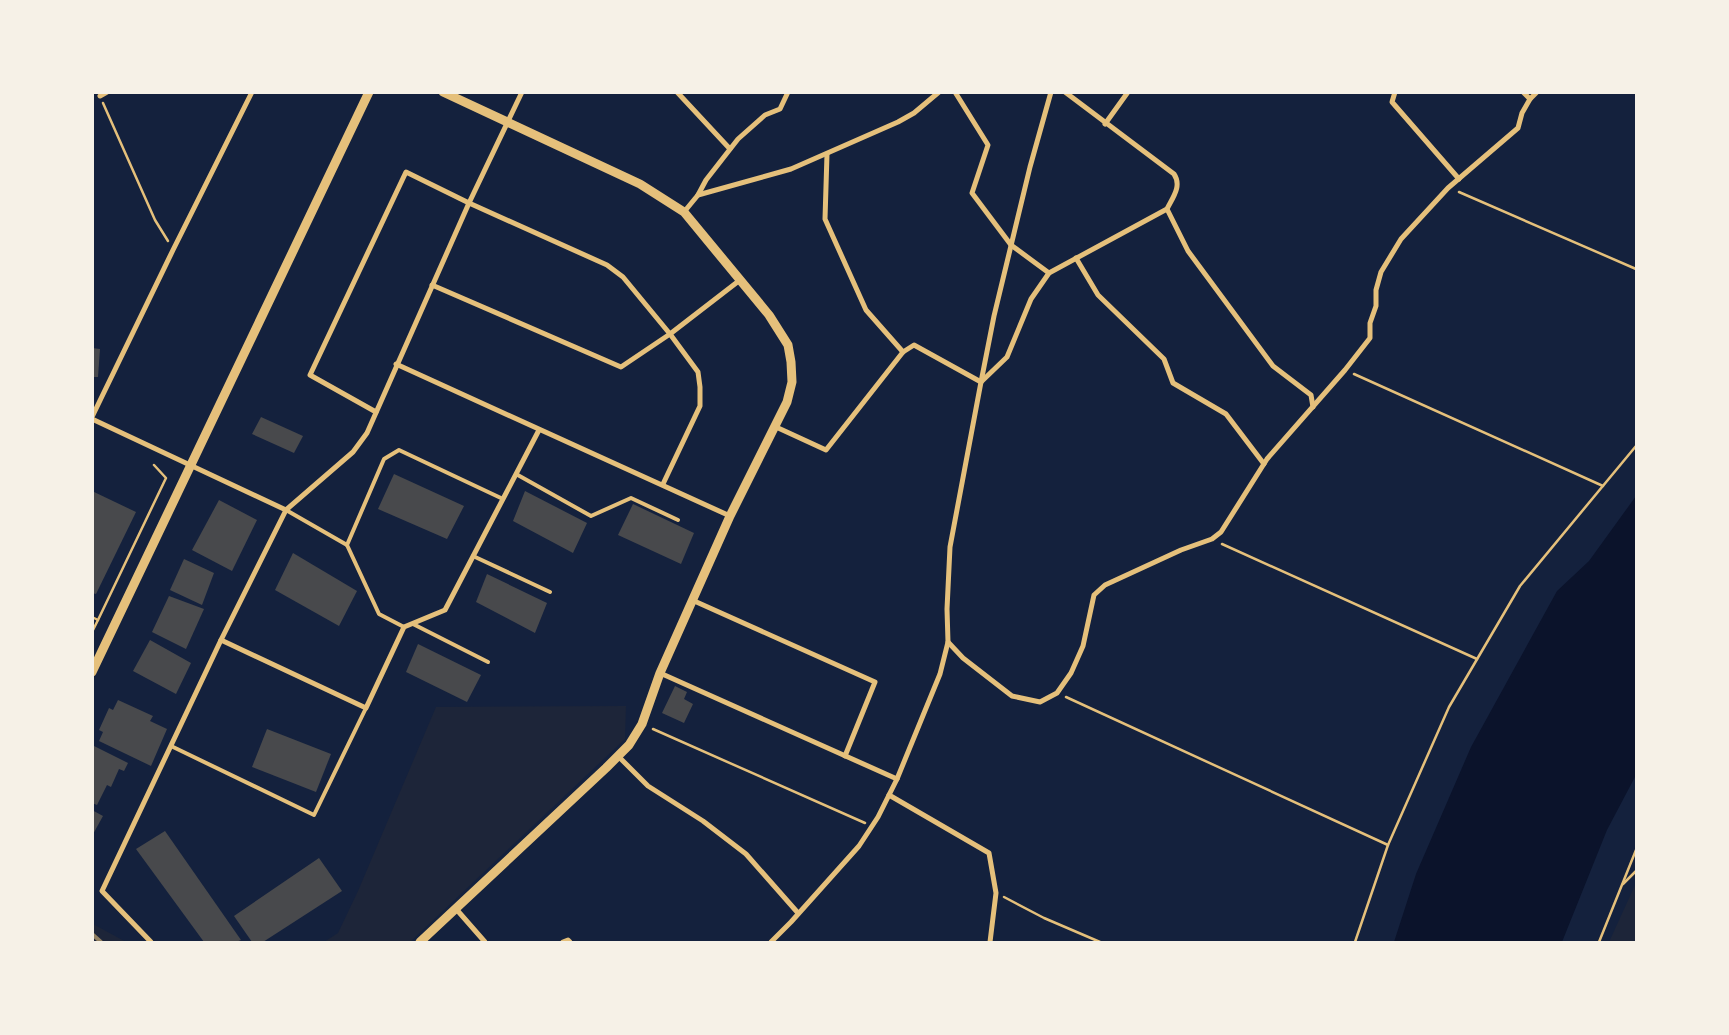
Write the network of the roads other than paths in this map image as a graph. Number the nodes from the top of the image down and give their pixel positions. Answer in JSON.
{"nodes":[{"id":1,"x":107,"y":92,"type":"edge"},
{"id":2,"x":252,"y":92,"type":"edge"},
{"id":3,"x":369,"y":92,"type":"edge"},
{"id":4,"x":443,"y":92,"type":"edge"},
{"id":5,"x":522,"y":92,"type":"edge"},
{"id":6,"x":677,"y":92,"type":"edge"},
{"id":7,"x":788,"y":92,"type":"edge"},
{"id":8,"x":939,"y":92,"type":"edge"},
{"id":9,"x":955,"y":92,"type":"edge"},
{"id":10,"x":1051,"y":92,"type":"edge"},
{"id":11,"x":1065,"y":92,"type":"edge"},
{"id":12,"x":1128,"y":92,"type":"edge"},
{"id":13,"x":1395,"y":92,"type":"edge"},
{"id":14,"x":1524,"y":92,"type":"edge"},
{"id":15,"x":1537,"y":92,"type":"edge"},
{"id":16,"x":100,"y":96,"type":"road end"},
{"id":17,"x":1530,"y":99,"type":"junction"},
{"id":18,"x":508,"y":122,"type":"junction"},
{"id":19,"x":1105,"y":124,"type":"junction"},
{"id":20,"x":730,"y":149,"type":"junction"},
{"id":21,"x":827,"y":154,"type":"junction"},
{"id":22,"x":1459,"y":179,"type":"junction"},
{"id":23,"x":698,"y":195,"type":"junction"},
{"id":24,"x":468,"y":203,"type":"junction"},
{"id":25,"x":1168,"y":209,"type":"junction"},
{"id":26,"x":684,"y":212,"type":"junction"},
{"id":27,"x":1011,"y":245,"type":"junction"},
{"id":28,"x":1076,"y":258,"type":"junction"},
{"id":29,"x":1049,"y":273,"type":"junction"},
{"id":30,"x":740,"y":280,"type":"junction"},
{"id":31,"x":432,"y":284,"type":"junction"},
{"id":32,"x":670,"y":334,"type":"junction"},
{"id":33,"x":903,"y":352,"type":"junction"},
{"id":34,"x":396,"y":364,"type":"junction"},
{"id":35,"x":981,"y":382,"type":"junction"},
{"id":36,"x":1313,"y":407,"type":"junction"},
{"id":37,"x":376,"y":412,"type":"junction"},
{"id":38,"x":92,"y":418,"type":"edge"},
{"id":39,"x":776,"y":427,"type":"junction"},
{"id":40,"x":539,"y":430,"type":"junction"},
{"id":41,"x":1264,"y":464,"type":"junction"},
{"id":42,"x":190,"y":466,"type":"junction"},
{"id":43,"x":516,"y":474,"type":"junction"},
{"id":44,"x":662,"y":484,"type":"junction"},
{"id":45,"x":503,"y":499,"type":"junction"},
{"id":46,"x":286,"y":510,"type":"junction"},
{"id":47,"x":730,"y":516,"type":"junction"},
{"id":48,"x":678,"y":520,"type":"dead end"},
{"id":49,"x":347,"y":546,"type":"junction"},
{"id":50,"x":473,"y":556,"type":"junction"},
{"id":51,"x":550,"y":592,"type":"dead end"},
{"id":52,"x":692,"y":600,"type":"junction"},
{"id":53,"x":412,"y":624,"type":"junction"},
{"id":54,"x":404,"y":628,"type":"junction"},
{"id":55,"x":221,"y":640,"type":"junction"},
{"id":56,"x":948,"y":642,"type":"junction"},
{"id":57,"x":488,"y":662,"type":"dead end"},
{"id":58,"x":92,"y":672,"type":"edge"},
{"id":59,"x":660,"y":673,"type":"junction"},
{"id":60,"x":366,"y":708,"type":"junction"},
{"id":61,"x":170,"y":746,"type":"junction"},
{"id":62,"x":618,"y":756,"type":"junction"},
{"id":63,"x":845,"y":756,"type":"junction"},
{"id":64,"x":897,"y":779,"type":"junction"},
{"id":65,"x":889,"y":795,"type":"junction"},
{"id":66,"x":456,"y":910,"type":"junction"},
{"id":67,"x":798,"y":913,"type":"junction"},
{"id":68,"x":151,"y":942,"type":"edge"},
{"id":69,"x":420,"y":942,"type":"edge"},
{"id":70,"x":485,"y":942,"type":"edge"},
{"id":71,"x":563,"y":942,"type":"edge"},
{"id":72,"x":570,"y":942,"type":"edge"},
{"id":73,"x":771,"y":942,"type":"edge"},
{"id":74,"x":990,"y":942,"type":"edge"}],
"edges":[{"from":1,"to":16,"type":"street"},
{"from":2,"to":38,"type":"street"},
{"from":3,"to":42,"type":"street"},
{"from":4,"to":18,"type":"street"},
{"from":5,"to":18,"type":"street"},
{"from":6,"to":20,"type":"street"},
{"from":7,"to":20,"type":"street"},
{"from":8,"to":21,"type":"street"},
{"from":9,"to":27,"type":"street"},
{"from":10,"to":27,"type":"street"},
{"from":11,"to":19,"type":"street"},
{"from":12,"to":19,"type":"street"},
{"from":13,"to":22,"type":"street"},
{"from":14,"to":17,"type":"street"},
{"from":15,"to":17,"type":"street"},
{"from":17,"to":22,"type":"street"},
{"from":18,"to":24,"type":"street"},
{"from":18,"to":26,"type":"street"},
{"from":19,"to":25,"type":"street"},
{"from":20,"to":23,"type":"street"},
{"from":21,"to":23,"type":"street"},
{"from":21,"to":33,"type":"street"},
{"from":22,"to":36,"type":"street"},
{"from":23,"to":26,"type":"street"},
{"from":24,"to":31,"type":"street"},
{"from":24,"to":32,"type":"street"},
{"from":24,"to":37,"type":"street"},
{"from":25,"to":28,"type":"street"},
{"from":25,"to":36,"type":"street"},
{"from":26,"to":30,"type":"street"},
{"from":27,"to":29,"type":"street"},
{"from":27,"to":35,"type":"street"},
{"from":28,"to":29,"type":"street"},
{"from":28,"to":41,"type":"street"},
{"from":29,"to":35,"type":"street"},
{"from":30,"to":32,"type":"street"},
{"from":30,"to":39,"type":"street"},
{"from":31,"to":32,"type":"street"},
{"from":31,"to":34,"type":"street"},
{"from":32,"to":44,"type":"street"},
{"from":33,"to":35,"type":"street"},
{"from":33,"to":39,"type":"street"},
{"from":34,"to":37,"type":"street"},
{"from":34,"to":40,"type":"street"},
{"from":35,"to":56,"type":"street"},
{"from":36,"to":41,"type":"street"},
{"from":37,"to":46,"type":"street"},
{"from":38,"to":42,"type":"street"},
{"from":39,"to":47,"type":"street"},
{"from":40,"to":43,"type":"street"},
{"from":40,"to":44,"type":"street"},
{"from":41,"to":56,"type":"street"},
{"from":42,"to":46,"type":"street"},
{"from":42,"to":58,"type":"street"},
{"from":43,"to":45,"type":"street"},
{"from":43,"to":48,"type":"lane"},
{"from":44,"to":47,"type":"street"},
{"from":45,"to":49,"type":"lane"},
{"from":45,"to":50,"type":"street"},
{"from":46,"to":49,"type":"lane"},
{"from":46,"to":55,"type":"street"},
{"from":47,"to":52,"type":"street"},
{"from":49,"to":54,"type":"lane"},
{"from":50,"to":51,"type":"lane"},
{"from":50,"to":53,"type":"street"},
{"from":52,"to":59,"type":"street"},
{"from":52,"to":63,"type":"street"},
{"from":53,"to":54,"type":"street"},
{"from":53,"to":57,"type":"lane"},
{"from":54,"to":60,"type":"street"},
{"from":55,"to":60,"type":"street"},
{"from":55,"to":61,"type":"street"},
{"from":56,"to":64,"type":"street"},
{"from":59,"to":62,"type":"street"},
{"from":59,"to":63,"type":"street"},
{"from":60,"to":61,"type":"lane"},
{"from":61,"to":68,"type":"street"},
{"from":62,"to":66,"type":"street"},
{"from":62,"to":67,"type":"street"},
{"from":63,"to":64,"type":"street"},
{"from":64,"to":65,"type":"street"},
{"from":65,"to":67,"type":"street"},
{"from":65,"to":74,"type":"street"},
{"from":66,"to":69,"type":"street"},
{"from":66,"to":70,"type":"street"},
{"from":67,"to":73,"type":"street"},
{"from":71,"to":72,"type":"street"}]}
